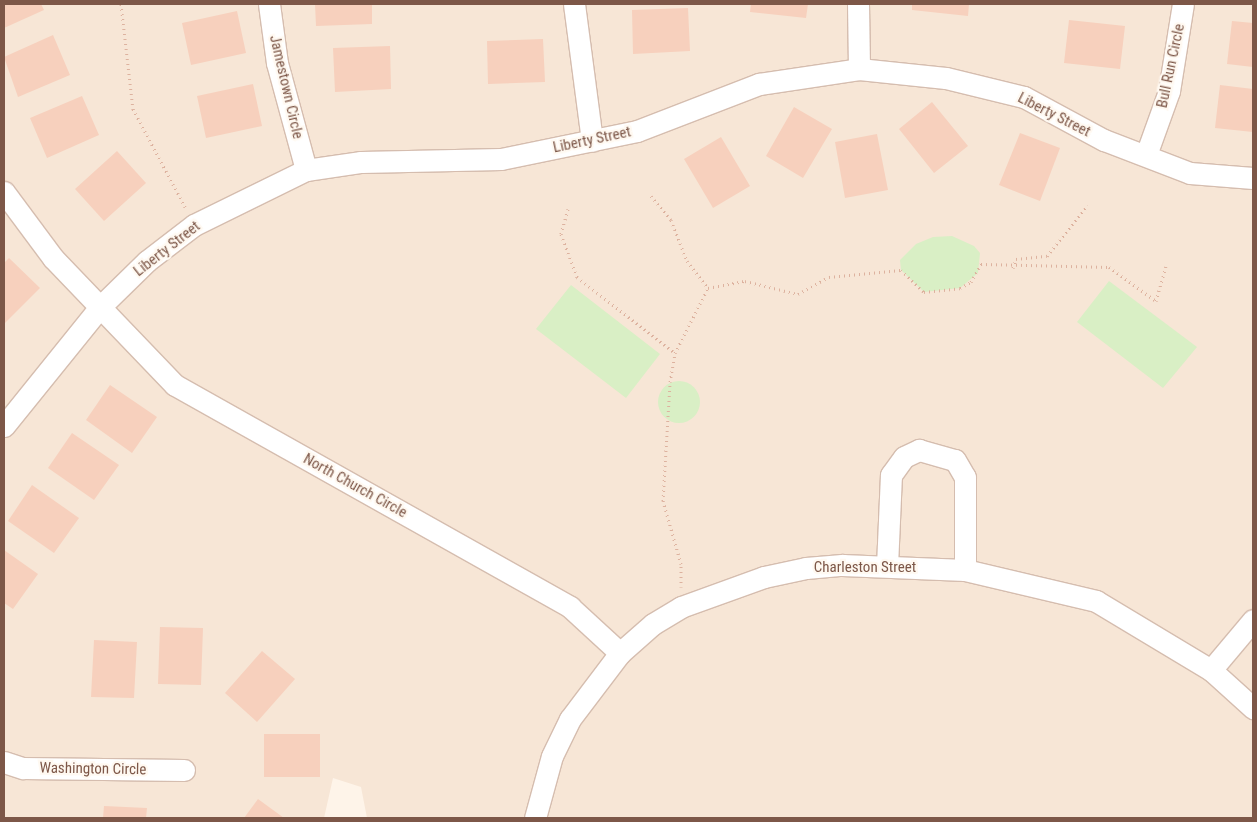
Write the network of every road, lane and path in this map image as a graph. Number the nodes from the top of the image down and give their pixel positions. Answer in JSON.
{"nodes":[{"id":1,"x":121,"y":4,"type":"edge"},
{"id":2,"x":269,"y":4,"type":"edge"},
{"id":3,"x":574,"y":4,"type":"edge"},
{"id":4,"x":858,"y":4,"type":"edge"},
{"id":5,"x":1183,"y":4,"type":"edge"},
{"id":6,"x":859,"y":69,"type":"junction"},
{"id":7,"x":592,"y":141,"type":"junction"},
{"id":8,"x":1146,"y":155,"type":"junction"},
{"id":9,"x":306,"y":170,"type":"junction"},
{"id":10,"x":1253,"y":178,"type":"edge"},
{"id":11,"x":4,"y":192,"type":"edge"},
{"id":12,"x":651,"y":196,"type":"dead end"},
{"id":13,"x":1088,"y":205,"type":"dead end"},
{"id":14,"x":568,"y":209,"type":"dead end"},
{"id":15,"x":194,"y":225,"type":"junction"},
{"id":16,"x":1166,"y":266,"type":"dead end"},
{"id":17,"x":1012,"y":268,"type":"junction"},
{"id":18,"x":708,"y":288,"type":"junction"},
{"id":19,"x":101,"y":306,"type":"junction"},
{"id":20,"x":675,"y":353,"type":"junction"},
{"id":21,"x":4,"y":426,"type":"edge"},
{"id":22,"x":887,"y":566,"type":"junction"},
{"id":23,"x":965,"y":570,"type":"junction"},
{"id":24,"x":682,"y":607,"type":"junction"},
{"id":25,"x":1253,"y":620,"type":"edge"},
{"id":26,"x":620,"y":653,"type":"junction"},
{"id":27,"x":1211,"y":670,"type":"junction"},
{"id":28,"x":1253,"y":708,"type":"edge"},
{"id":29,"x":4,"y":762,"type":"edge"},
{"id":30,"x":184,"y":770,"type":"dead end"},
{"id":31,"x":535,"y":818,"type":"edge"}],
"edges":[{"from":1,"to":15,"type":"path"},
{"from":2,"to":9,"type":"street","name":"Jamestown Circle"},
{"from":3,"to":7,"type":"street"},
{"from":4,"to":6,"type":"street"},
{"from":5,"to":8,"type":"street","name":"Bull Run Circle"},
{"from":6,"to":7,"type":"street","name":"Liberty Street"},
{"from":6,"to":8,"type":"street","name":"Liberty Street"},
{"from":7,"to":9,"type":"street","name":"Liberty Street"},
{"from":8,"to":10,"type":"street","name":"Liberty Street"},
{"from":9,"to":15,"type":"street","name":"Liberty Street"},
{"from":11,"to":19,"type":"street","name":"North Church Circle"},
{"from":12,"to":18,"type":"path"},
{"from":13,"to":17,"type":"path"},
{"from":14,"to":20,"type":"path"},
{"from":15,"to":19,"type":"street","name":"Liberty Street"},
{"from":16,"to":17,"type":"path"},
{"from":17,"to":18,"type":"path"},
{"from":18,"to":20,"type":"path"},
{"from":19,"to":21,"type":"street","name":"Liberty Street"},
{"from":19,"to":26,"type":"street","name":"North Church Circle"},
{"from":20,"to":24,"type":"path"},
{"from":22,"to":23,"type":"street","name":"Charleston Street"},
{"from":22,"to":23,"type":"street"},
{"from":22,"to":24,"type":"street","name":"Charleston Street"},
{"from":23,"to":27,"type":"street","name":"Charleston Street"},
{"from":24,"to":26,"type":"street","name":"Charleston Street"},
{"from":25,"to":27,"type":"street"},
{"from":26,"to":31,"type":"street","name":"Charleston Street"},
{"from":27,"to":28,"type":"street","name":"Charleston Street"},
{"from":29,"to":30,"type":"street","name":"Washington Circle"}]}
